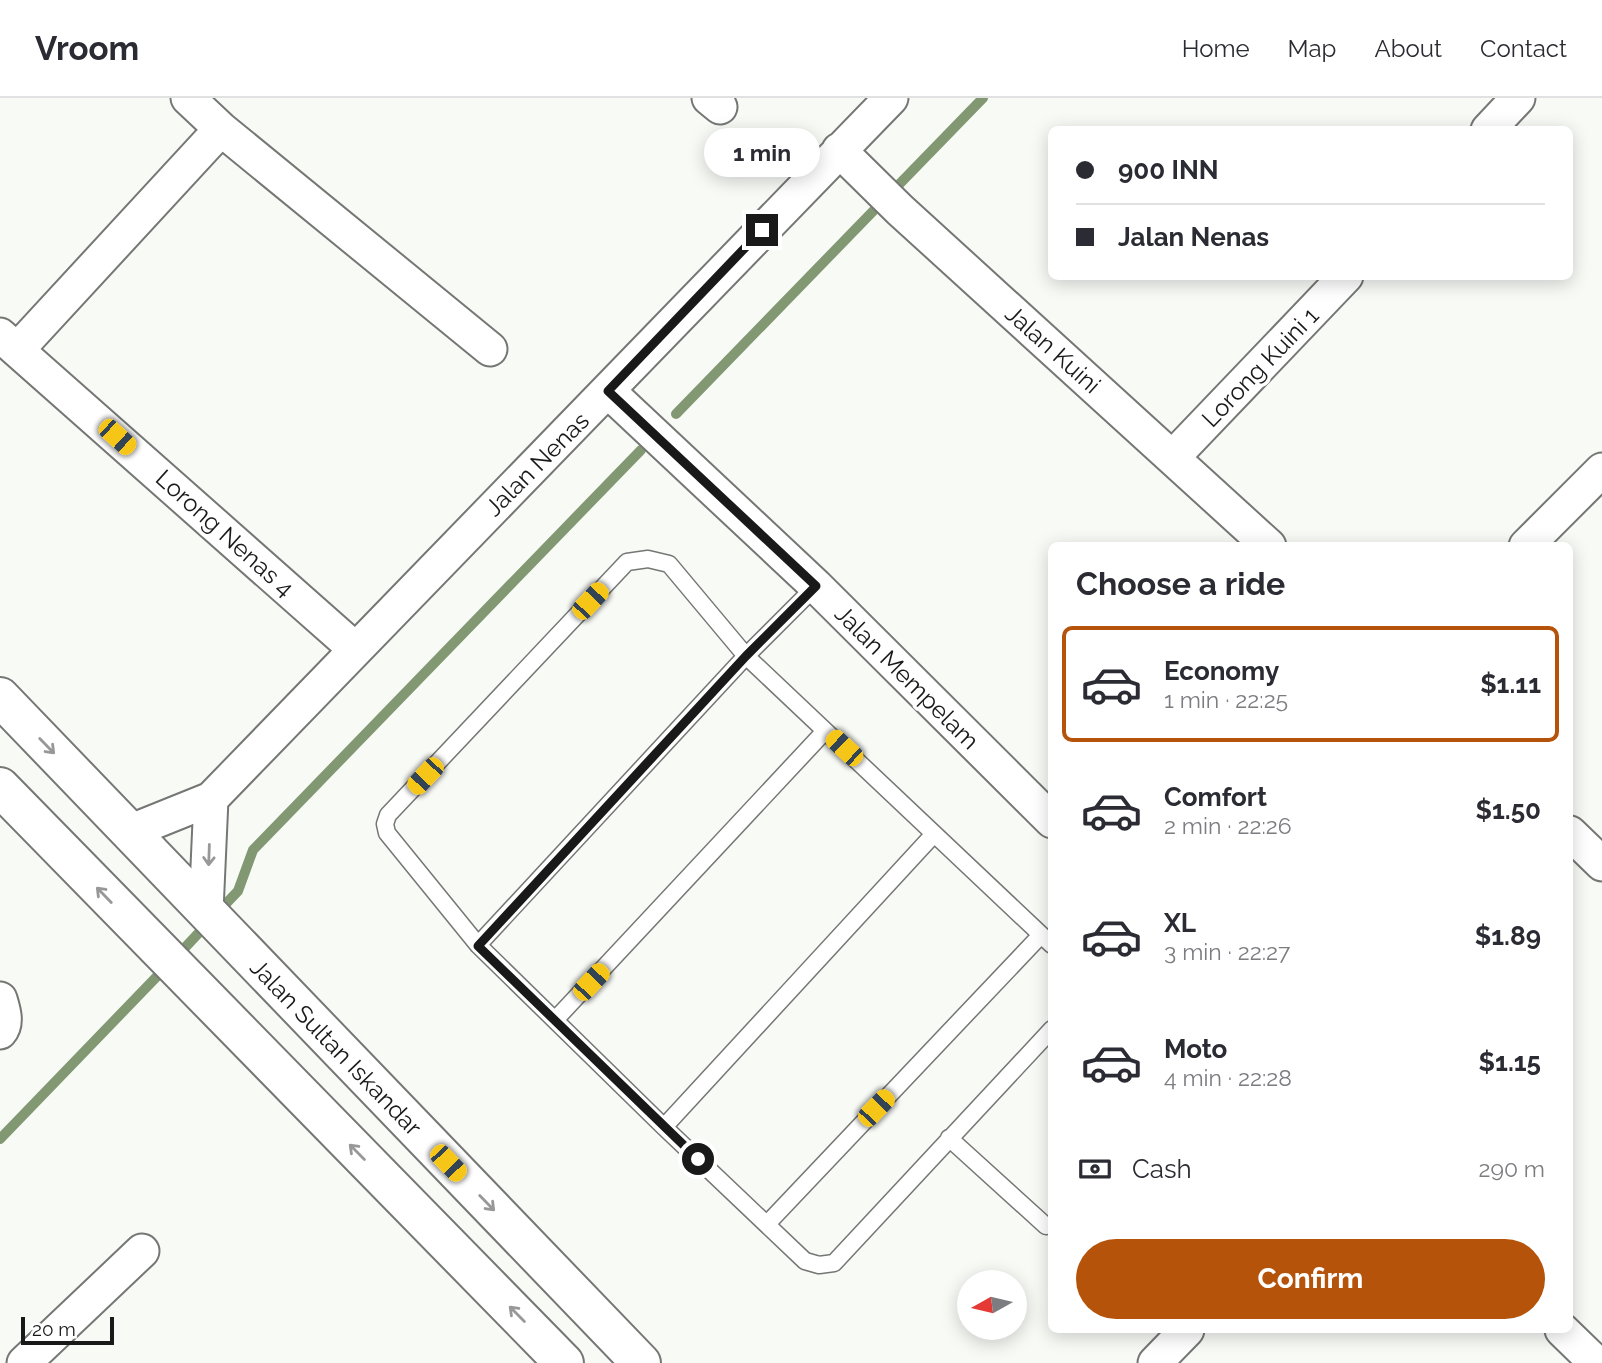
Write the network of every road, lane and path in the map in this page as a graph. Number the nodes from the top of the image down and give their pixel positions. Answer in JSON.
{"nodes":[{"id":1,"x":188,"y":98,"type":"edge"},
{"id":2,"x":891,"y":98,"type":"edge"},
{"id":3,"x":1518,"y":98,"type":"edge"},
{"id":4,"x":1492,"y":126,"type":"edge"},
{"id":5,"x":221,"y":129,"type":"junction"},
{"id":6,"x":839,"y":150,"type":"junction"},
{"id":7,"x":1342,"y":280,"type":"edge"},
{"id":8,"x":9,"y":342,"type":"edge"},
{"id":9,"x":490,"y":349,"type":"dead end"},
{"id":10,"x":608,"y":391,"type":"junction"},
{"id":11,"x":1173,"y":457,"type":"junction"},
{"id":12,"x":1602,"y":470,"type":"edge"},
{"id":13,"x":1265,"y":542,"type":"edge"},
{"id":14,"x":1530,"y":542,"type":"edge"},
{"id":15,"x":816,"y":586,"type":"junction"},
{"id":16,"x":355,"y":649,"type":"junction"},
{"id":17,"x":746,"y":656,"type":"junction"},
{"id":18,"x":0,"y":696,"type":"edge"},
{"id":19,"x":825,"y":731,"type":"junction"},
{"id":20,"x":0,"y":787,"type":"edge"},
{"id":21,"x":211,"y":799,"type":"junction"},
{"id":22,"x":1048,"y":817,"type":"edge"},
{"id":23,"x":129,"y":832,"type":"junction"},
{"id":24,"x":934,"y":834,"type":"junction"},
{"id":25,"x":1573,"y":836,"type":"edge"},
{"id":26,"x":1602,"y":864,"type":"edge"},
{"id":27,"x":208,"y":913,"type":"junction"},
{"id":28,"x":1046,"y":940,"type":"edge"},
{"id":29,"x":478,"y":946,"type":"junction"},
{"id":30,"x":0,"y":999,"type":"edge"},
{"id":31,"x":555,"y":1020,"type":"junction"},
{"id":32,"x":0,"y":1032,"type":"edge"},
{"id":33,"x":1048,"y":1033,"type":"edge"},
{"id":34,"x":664,"y":1127,"type":"junction"},
{"id":35,"x":949,"y":1138,"type":"junction"},
{"id":36,"x":767,"y":1224,"type":"junction"},
{"id":37,"x":1046,"y":1226,"type":"dead end"},
{"id":38,"x":142,"y":1251,"type":"dead end"},
{"id":39,"x":1184,"y":1333,"type":"edge"},
{"id":40,"x":1565,"y":1333,"type":"edge"},
{"id":41,"x":24,"y":1363,"type":"edge"},
{"id":42,"x":565,"y":1363,"type":"edge"},
{"id":43,"x":641,"y":1363,"type":"edge"},
{"id":44,"x":1156,"y":1363,"type":"edge"},
{"id":45,"x":1595,"y":1363,"type":"edge"}],
"edges":[{"from":1,"to":5,"type":"street"},
{"from":2,"to":6,"type":"street","name":"Jalan Nenas"},
{"from":3,"to":4,"type":"street"},
{"from":5,"to":8,"type":"street"},
{"from":5,"to":9,"type":"street"},
{"from":6,"to":10,"type":"street","name":"Jalan Nenas"},
{"from":6,"to":11,"type":"street","name":"Jalan Kuini"},
{"from":7,"to":11,"type":"street","name":"Lorong Kuini 1"},
{"from":8,"to":16,"type":"street","name":"Lorong Nenas 4"},
{"from":10,"to":15,"type":"street","name":"Jalan Mempelam"},
{"from":10,"to":16,"type":"street","name":"Jalan Nenas"},
{"from":11,"to":13,"type":"street","name":"Jalan Kuini"},
{"from":12,"to":14,"type":"street"},
{"from":15,"to":17,"type":"lane"},
{"from":15,"to":22,"type":"street","name":"Jalan Mempelam"},
{"from":16,"to":21,"type":"street","name":"Jalan Nenas"},
{"from":17,"to":19,"type":"lane"},
{"from":17,"to":29,"type":"lane"},
{"from":17,"to":29,"type":"lane"},
{"from":18,"to":23,"type":"main road","name":"Jalan Sultan Iskandar","one_way":true},
{"from":19,"to":24,"type":"lane"},
{"from":19,"to":31,"type":"lane"},
{"from":42,"to":20,"type":"main road","one_way":true},
{"from":21,"to":23,"type":"street","name":"Jalan Nenas"},
{"from":21,"to":27,"type":"street","one_way":true},
{"from":23,"to":27,"type":"main road","name":"Jalan Sultan Iskandar"},
{"from":24,"to":28,"type":"lane"},
{"from":24,"to":34,"type":"lane"},
{"from":25,"to":26,"type":"street"},
{"from":27,"to":43,"type":"main road","name":"Jalan Sultan Iskandar","one_way":true},
{"from":28,"to":36,"type":"lane"},
{"from":29,"to":31,"type":"lane"},
{"from":30,"to":32,"type":"street"},
{"from":31,"to":34,"type":"lane"},
{"from":33,"to":35,"type":"lane"},
{"from":34,"to":36,"type":"lane"},
{"from":35,"to":36,"type":"lane"},
{"from":35,"to":37,"type":"lane"},
{"from":38,"to":41,"type":"street"},
{"from":39,"to":44,"type":"street"},
{"from":40,"to":45,"type":"street"}]}
